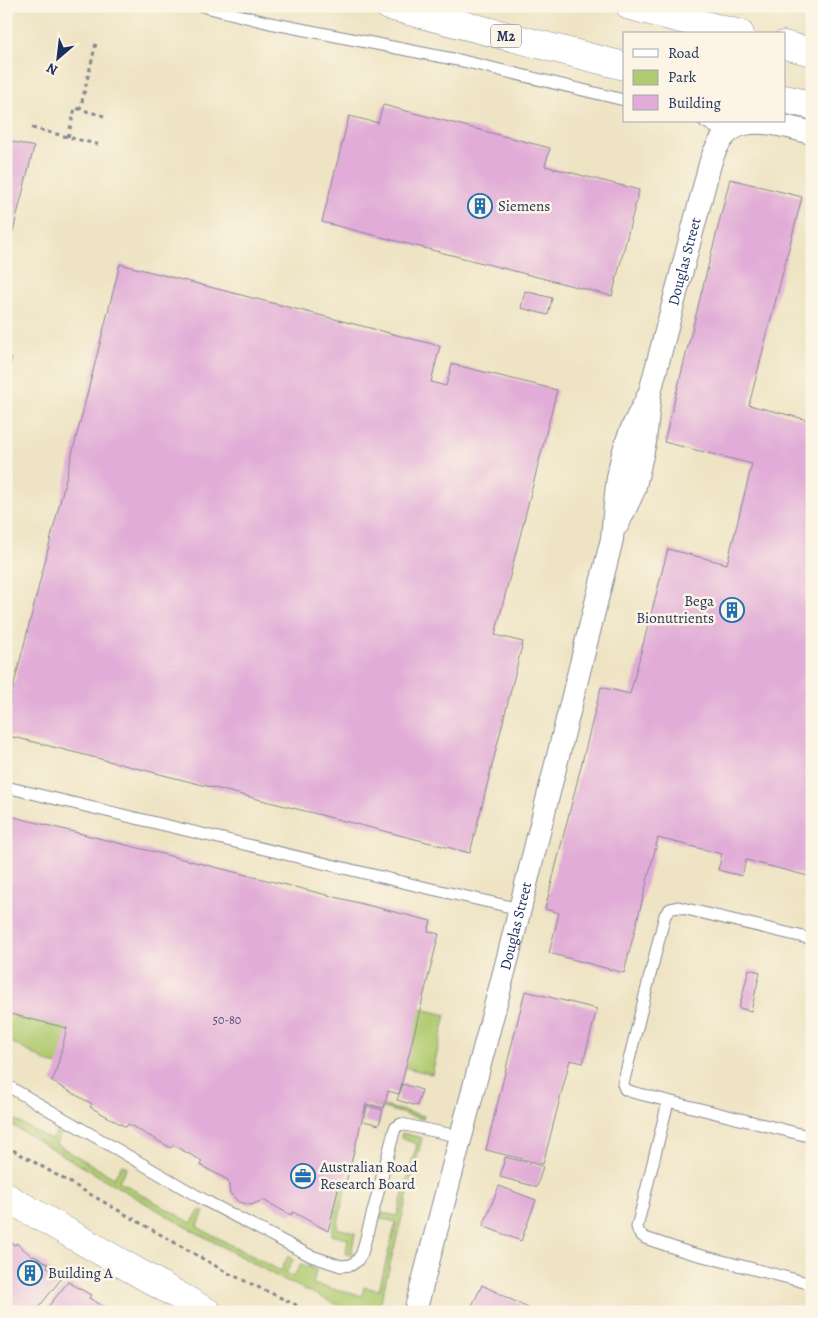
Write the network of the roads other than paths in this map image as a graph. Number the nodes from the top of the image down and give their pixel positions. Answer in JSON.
{"nodes":[{"id":1,"x":202,"y":6,"type":"edge"},
{"id":2,"x":389,"y":6,"type":"edge"},
{"id":3,"x":427,"y":6,"type":"edge"},
{"id":4,"x":630,"y":6,"type":"edge"},
{"id":5,"x":732,"y":32,"type":"edge"},
{"id":6,"x":786,"y":46,"type":"edge"},
{"id":7,"x":623,"y":52,"type":"edge"},
{"id":8,"x":812,"y":52,"type":"edge"},
{"id":9,"x":623,"y":66,"type":"edge"},
{"id":10,"x":786,"y":80,"type":"edge"},
{"id":11,"x":812,"y":85,"type":"edge"},
{"id":12,"x":623,"y":100,"type":"edge"},
{"id":13,"x":786,"y":100,"type":"edge"},
{"id":14,"x":812,"y":105,"type":"edge"},
{"id":15,"x":706,"y":122,"type":"edge"},
{"id":16,"x":812,"y":133,"type":"edge"},
{"id":17,"x":726,"y":134,"type":"junction"},
{"id":18,"x":6,"y":787,"type":"edge"},
{"id":19,"x":520,"y":909,"type":"junction"},
{"id":20,"x":812,"y":939,"type":"edge"},
{"id":21,"x":6,"y":1085,"type":"edge"},
{"id":22,"x":668,"y":1102,"type":"junction"},
{"id":23,"x":462,"y":1137,"type":"junction"},
{"id":24,"x":812,"y":1137,"type":"edge"},
{"id":25,"x":6,"y":1197,"type":"edge"},
{"id":26,"x":812,"y":1284,"type":"edge"},
{"id":27,"x":207,"y":1312,"type":"edge"},
{"id":28,"x":415,"y":1312,"type":"edge"}],
"edges":[{"from":1,"to":12,"type":"lane"},
{"from":2,"to":9,"type":"main road","number":"M2"},
{"from":3,"to":7,"type":"main road","number":"M2"},
{"from":4,"to":5,"type":"main road"},
{"from":6,"to":8,"type":"main road"},
{"from":10,"to":11,"type":"main road"},
{"from":13,"to":14,"type":"main road"},
{"from":15,"to":17,"type":"lane"},
{"from":16,"to":17,"type":"street"},
{"from":17,"to":19,"type":"street","name":"Douglas Street"},
{"from":18,"to":19,"type":"lane"},
{"from":19,"to":23,"type":"street","name":"Douglas Street"},
{"from":20,"to":22,"type":"lane"},
{"from":21,"to":23,"type":"lane"},
{"from":22,"to":24,"type":"lane"},
{"from":22,"to":26,"type":"lane"},
{"from":23,"to":28,"type":"street","name":"Douglas Street"},
{"from":25,"to":27,"type":"main road"}]}
